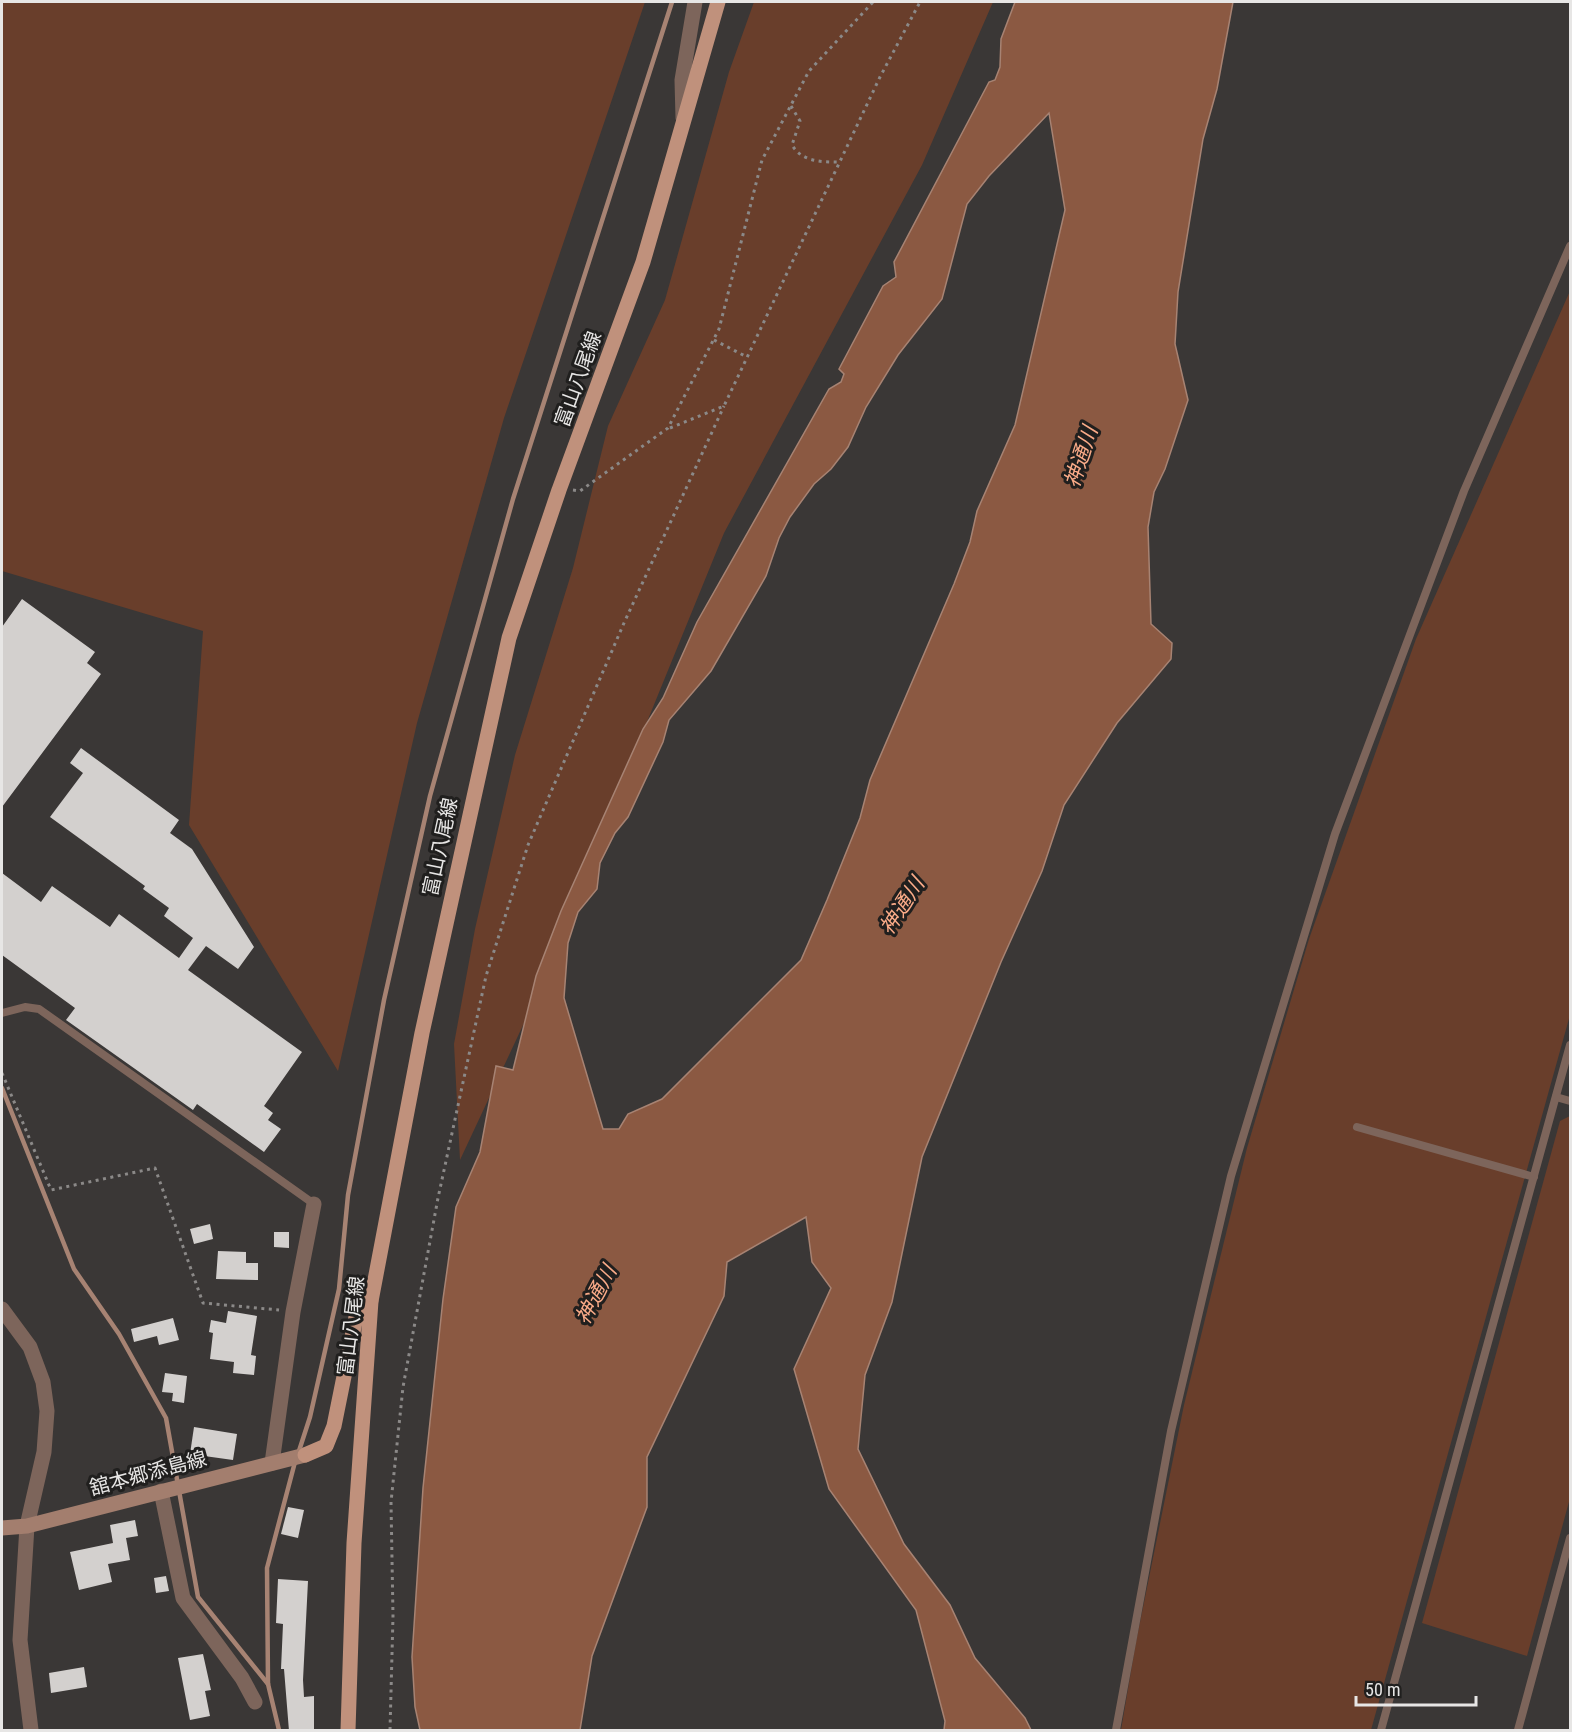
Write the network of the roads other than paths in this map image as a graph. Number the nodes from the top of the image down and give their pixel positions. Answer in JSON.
{"nodes":[{"id":1,"x":695,"y":2,"type":"edge"},
{"id":2,"x":718,"y":2,"type":"edge"},
{"id":3,"x":683,"y":123,"type":"junction"},
{"id":4,"x":1570,"y":246,"type":"edge"},
{"id":5,"x":2,"y":1013,"type":"edge"},
{"id":6,"x":1570,"y":1045,"type":"edge"},
{"id":7,"x":1556,"y":1096,"type":"junction"},
{"id":8,"x":1570,"y":1101,"type":"edge"},
{"id":9,"x":1357,"y":1127,"type":"dead end"},
{"id":10,"x":1534,"y":1177,"type":"junction"},
{"id":11,"x":314,"y":1204,"type":"joint"},
{"id":12,"x":371,"y":1301,"type":"junction"},
{"id":13,"x":2,"y":1309,"type":"edge"},
{"id":14,"x":278,"y":1461,"type":"junction"},
{"id":15,"x":161,"y":1491,"type":"junction"},
{"id":16,"x":27,"y":1526,"type":"junction"},
{"id":17,"x":2,"y":1528,"type":"edge"},
{"id":18,"x":1570,"y":1538,"type":"edge"},
{"id":19,"x":255,"y":1702,"type":"dead end"},
{"id":20,"x":31,"y":1731,"type":"edge"},
{"id":21,"x":348,"y":1731,"type":"edge"},
{"id":22,"x":1116,"y":1731,"type":"edge"},
{"id":23,"x":1381,"y":1731,"type":"edge"},
{"id":24,"x":1518,"y":1731,"type":"edge"}],
"edges":[{"from":1,"to":3,"type":"street"},
{"from":2,"to":3,"type":"main road","name":"富山八尾線"},
{"from":3,"to":12,"type":"main road","name":"富山八尾線"},
{"from":4,"to":22,"type":"lane"},
{"from":5,"to":11,"type":"lane"},
{"from":6,"to":7,"type":"lane"},
{"from":7,"to":8,"type":"lane"},
{"from":7,"to":10,"type":"lane"},
{"from":9,"to":10,"type":"lane"},
{"from":10,"to":23,"type":"lane"},
{"from":11,"to":14,"type":"street"},
{"from":12,"to":14,"type":"main road","name":"舘本郷添島線"},
{"from":12,"to":21,"type":"main road","name":"富山八尾線"},
{"from":13,"to":16,"type":"street"},
{"from":14,"to":15,"type":"main road","name":"舘本郷添島線"},
{"from":15,"to":16,"type":"main road","name":"舘本郷添島線"},
{"from":15,"to":19,"type":"street"},
{"from":16,"to":17,"type":"main road","name":"舘本郷添島線"},
{"from":16,"to":20,"type":"street"},
{"from":18,"to":24,"type":"lane"}]}
